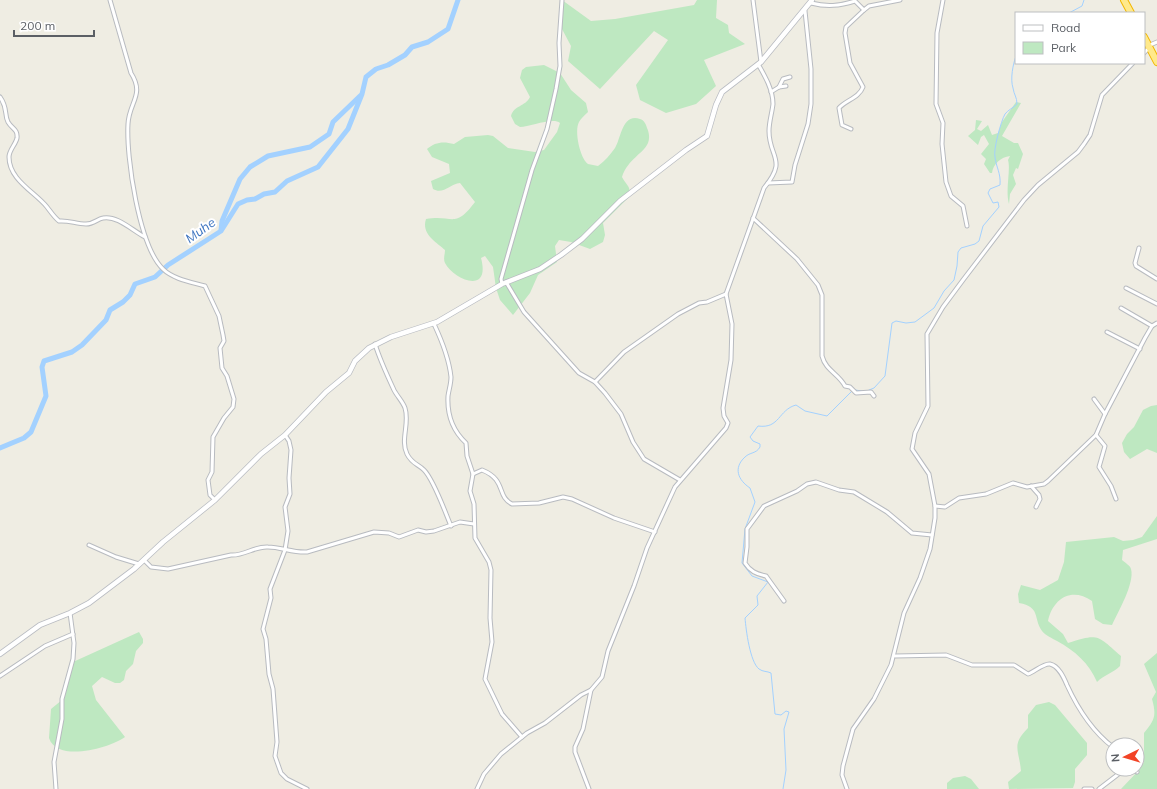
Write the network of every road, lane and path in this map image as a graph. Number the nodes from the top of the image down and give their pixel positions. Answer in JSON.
{"nodes":[{"id":1,"x":110,"y":0,"type":"edge"},
{"id":2,"x":562,"y":0,"type":"edge"},
{"id":3,"x":753,"y":0,"type":"edge"},
{"id":4,"x":855,"y":0,"type":"edge"},
{"id":5,"x":900,"y":0,"type":"edge"},
{"id":6,"x":943,"y":0,"type":"edge"},
{"id":7,"x":1124,"y":0,"type":"edge"},
{"id":8,"x":811,"y":1,"type":"edge"},
{"id":9,"x":864,"y":10,"type":"junction"},
{"id":10,"x":805,"y":11,"type":"junction"},
{"id":11,"x":1130,"y":12,"type":"edge"},
{"id":12,"x":1145,"y":39,"type":"edge"},
{"id":13,"x":1157,"y":42,"type":"edge"},
{"id":14,"x":1150,"y":48,"type":"junction"},
{"id":15,"x":1145,"y":52,"type":"edge"},
{"id":16,"x":1157,"y":62,"type":"edge"},
{"id":17,"x":759,"y":63,"type":"junction"},
{"id":18,"x":1132,"y":64,"type":"edge"},
{"id":19,"x":790,"y":77,"type":"dead end"},
{"id":20,"x":786,"y":86,"type":"dead end"},
{"id":21,"x":779,"y":87,"type":"junction"},
{"id":22,"x":771,"y":92,"type":"junction"},
{"id":23,"x":0,"y":97,"type":"edge"},
{"id":24,"x":851,"y":129,"type":"dead end"},
{"id":25,"x":768,"y":183,"type":"junction"},
{"id":26,"x":753,"y":218,"type":"junction"},
{"id":27,"x":967,"y":226,"type":"dead end"},
{"id":28,"x":145,"y":237,"type":"junction"},
{"id":29,"x":986,"y":241,"type":"dead end"},
{"id":30,"x":989,"y":245,"type":"junction"},
{"id":31,"x":1139,"y":248,"type":"dead end"},
{"id":32,"x":1157,"y":279,"type":"edge"},
{"id":33,"x":504,"y":283,"type":"junction"},
{"id":34,"x":1126,"y":288,"type":"dead end"},
{"id":35,"x":726,"y":294,"type":"junction"},
{"id":36,"x":1157,"y":304,"type":"edge"},
{"id":37,"x":1121,"y":308,"type":"dead end"},
{"id":38,"x":1157,"y":323,"type":"edge"},
{"id":39,"x":434,"y":324,"type":"junction"},
{"id":40,"x":1152,"y":326,"type":"junction"},
{"id":41,"x":1107,"y":332,"type":"dead end"},
{"id":42,"x":375,"y":344,"type":"junction"},
{"id":43,"x":1140,"y":349,"type":"junction"},
{"id":44,"x":594,"y":382,"type":"junction"},
{"id":45,"x":874,"y":396,"type":"dead end"},
{"id":46,"x":1094,"y":399,"type":"dead end"},
{"id":47,"x":1105,"y":414,"type":"junction"},
{"id":48,"x":285,"y":435,"type":"junction"},
{"id":49,"x":1096,"y":435,"type":"junction"},
{"id":50,"x":473,"y":474,"type":"junction"},
{"id":51,"x":680,"y":480,"type":"junction"},
{"id":52,"x":1031,"y":486,"type":"junction"},
{"id":53,"x":1116,"y":499,"type":"dead end"},
{"id":54,"x":216,"y":500,"type":"junction"},
{"id":55,"x":935,"y":506,"type":"junction"},
{"id":56,"x":1036,"y":507,"type":"dead end"},
{"id":57,"x":474,"y":524,"type":"junction"},
{"id":58,"x":451,"y":526,"type":"junction"},
{"id":59,"x":655,"y":532,"type":"junction"},
{"id":60,"x":932,"y":535,"type":"junction"},
{"id":61,"x":89,"y":545,"type":"dead end"},
{"id":62,"x":285,"y":550,"type":"junction"},
{"id":63,"x":144,"y":560,"type":"junction"},
{"id":64,"x":139,"y":564,"type":"junction"},
{"id":65,"x":784,"y":601,"type":"dead end"},
{"id":66,"x":70,"y":613,"type":"junction"},
{"id":67,"x":73,"y":634,"type":"junction"},
{"id":68,"x":0,"y":654,"type":"edge"},
{"id":69,"x":895,"y":656,"type":"junction"},
{"id":70,"x":0,"y":676,"type":"edge"},
{"id":71,"x":591,"y":690,"type":"junction"},
{"id":72,"x":522,"y":737,"type":"junction"},
{"id":73,"x":1105,"y":740,"type":"edge"},
{"id":74,"x":1115,"y":777,"type":"edge"},
{"id":75,"x":56,"y":789,"type":"edge"},
{"id":76,"x":307,"y":789,"type":"edge"},
{"id":77,"x":477,"y":789,"type":"edge"},
{"id":78,"x":589,"y":789,"type":"edge"},
{"id":79,"x":847,"y":789,"type":"edge"},
{"id":80,"x":1084,"y":789,"type":"edge"},
{"id":81,"x":1092,"y":789,"type":"edge"},
{"id":82,"x":1100,"y":789,"type":"edge"}],
"edges":[{"from":1,"to":28,"type":"street"},
{"from":2,"to":33,"type":"street"},
{"from":3,"to":17,"type":"street"},
{"from":4,"to":8,"type":"street"},
{"from":4,"to":9,"type":"street"},
{"from":5,"to":9,"type":"street"},
{"from":6,"to":27,"type":"street"},
{"from":7,"to":11,"type":"highway"},
{"from":8,"to":10,"type":"main road"},
{"from":9,"to":24,"type":"street"},
{"from":10,"to":17,"type":"main road"},
{"from":10,"to":25,"type":"street"},
{"from":12,"to":14,"type":"highway"},
{"from":13,"to":14,"type":"street"},
{"from":14,"to":15,"type":"street"},
{"from":14,"to":16,"type":"highway"},
{"from":17,"to":22,"type":"street"},
{"from":17,"to":33,"type":"main road"},
{"from":18,"to":30,"type":"street"},
{"from":19,"to":21,"type":"street"},
{"from":20,"to":21,"type":"street"},
{"from":21,"to":22,"type":"street"},
{"from":22,"to":25,"type":"street"},
{"from":23,"to":28,"type":"street"},
{"from":25,"to":26,"type":"street"},
{"from":26,"to":35,"type":"street"},
{"from":26,"to":45,"type":"street"},
{"from":28,"to":54,"type":"street"},
{"from":29,"to":30,"type":"street"},
{"from":30,"to":55,"type":"street"},
{"from":31,"to":32,"type":"street"},
{"from":33,"to":39,"type":"main road"},
{"from":33,"to":44,"type":"street"},
{"from":34,"to":36,"type":"street"},
{"from":35,"to":44,"type":"street"},
{"from":35,"to":51,"type":"street"},
{"from":37,"to":40,"type":"street"},
{"from":38,"to":40,"type":"street"},
{"from":39,"to":42,"type":"main road"},
{"from":39,"to":50,"type":"street"},
{"from":40,"to":43,"type":"street"},
{"from":41,"to":43,"type":"street"},
{"from":42,"to":48,"type":"main road"},
{"from":42,"to":58,"type":"street"},
{"from":43,"to":47,"type":"street"},
{"from":44,"to":51,"type":"street"},
{"from":46,"to":47,"type":"street"},
{"from":47,"to":49,"type":"street"},
{"from":48,"to":54,"type":"main road"},
{"from":48,"to":62,"type":"street"},
{"from":49,"to":52,"type":"street"},
{"from":49,"to":53,"type":"street"},
{"from":50,"to":57,"type":"street"},
{"from":50,"to":59,"type":"street"},
{"from":51,"to":59,"type":"street"},
{"from":52,"to":55,"type":"street"},
{"from":52,"to":56,"type":"street"},
{"from":54,"to":63,"type":"main road"},
{"from":55,"to":60,"type":"street"},
{"from":57,"to":58,"type":"street"},
{"from":57,"to":72,"type":"street"},
{"from":58,"to":62,"type":"street"},
{"from":59,"to":71,"type":"street"},
{"from":60,"to":65,"type":"street"},
{"from":60,"to":69,"type":"street"},
{"from":61,"to":64,"type":"street"},
{"from":62,"to":63,"type":"street"},
{"from":62,"to":76,"type":"street"},
{"from":63,"to":64,"type":"main road"},
{"from":64,"to":66,"type":"main road"},
{"from":66,"to":67,"type":"street"},
{"from":66,"to":68,"type":"main road"},
{"from":67,"to":70,"type":"street"},
{"from":67,"to":75,"type":"street"},
{"from":69,"to":73,"type":"street"},
{"from":69,"to":79,"type":"street"},
{"from":71,"to":72,"type":"street"},
{"from":71,"to":78,"type":"street"},
{"from":72,"to":77,"type":"street"},
{"from":74,"to":82,"type":"street"},
{"from":80,"to":81,"type":"street"}]}
